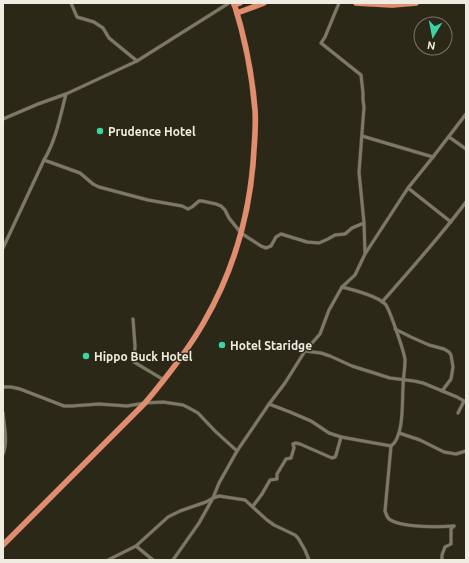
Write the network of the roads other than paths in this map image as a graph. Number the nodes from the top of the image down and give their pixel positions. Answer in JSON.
{"nodes":[{"id":1,"x":72,"y":3,"type":"edge"},
{"id":2,"x":234,"y":3,"type":"edge"},
{"id":3,"x":264,"y":3,"type":"edge"},
{"id":4,"x":339,"y":3,"type":"edge"},
{"id":5,"x":356,"y":3,"type":"edge"},
{"id":6,"x":416,"y":3,"type":"edge"},
{"id":7,"x":237,"y":13,"type":"junction"},
{"id":8,"x":137,"y":61,"type":"junction"},
{"id":9,"x":66,"y":94,"type":"junction"},
{"id":10,"x":466,"y":114,"type":"edge"},
{"id":11,"x":3,"y":119,"type":"edge"},
{"id":12,"x":362,"y":136,"type":"junction"},
{"id":13,"x":449,"y":137,"type":"junction"},
{"id":14,"x":466,"y":148,"type":"edge"},
{"id":15,"x":433,"y":158,"type":"junction"},
{"id":16,"x":44,"y":160,"type":"junction"},
{"id":17,"x":408,"y":188,"type":"junction"},
{"id":18,"x":466,"y":202,"type":"edge"},
{"id":19,"x":451,"y":222,"type":"junction"},
{"id":20,"x":364,"y":223,"type":"junction"},
{"id":21,"x":241,"y":233,"type":"junction"},
{"id":22,"x":3,"y":248,"type":"edge"},
{"id":23,"x":365,"y":254,"type":"junction"},
{"id":24,"x":342,"y":287,"type":"junction"},
{"id":25,"x":382,"y":302,"type":"junction"},
{"id":26,"x":133,"y":319,"type":"dead end"},
{"id":27,"x":395,"y":329,"type":"junction"},
{"id":28,"x":305,"y":351,"type":"junction"},
{"id":29,"x":164,"y":380,"type":"junction"},
{"id":30,"x":404,"y":380,"type":"junction"},
{"id":31,"x":3,"y":387,"type":"edge"},
{"id":32,"x":442,"y":391,"type":"junction"},
{"id":33,"x":144,"y":403,"type":"junction"},
{"id":34,"x":269,"y":404,"type":"junction"},
{"id":35,"x":3,"y":413,"type":"edge"},
{"id":36,"x":458,"y":413,"type":"dead end"},
{"id":37,"x":399,"y":433,"type":"junction"},
{"id":38,"x":340,"y":437,"type":"junction"},
{"id":39,"x":391,"y":446,"type":"junction"},
{"id":40,"x":237,"y":451,"type":"junction"},
{"id":41,"x":466,"y":451,"type":"edge"},
{"id":42,"x":3,"y":454,"type":"edge"},
{"id":43,"x":213,"y":498,"type":"junction"},
{"id":44,"x":253,"y":506,"type":"junction"},
{"id":45,"x":3,"y":545,"type":"edge"},
{"id":46,"x":136,"y":546,"type":"junction"},
{"id":47,"x":108,"y":560,"type":"edge"},
{"id":48,"x":153,"y":560,"type":"edge"},
{"id":49,"x":173,"y":560,"type":"edge"},
{"id":50,"x":310,"y":560,"type":"edge"},
{"id":51,"x":442,"y":560,"type":"edge"}],
"edges":[{"from":1,"to":8,"type":"street"},
{"from":2,"to":7,"type":"highway"},
{"from":2,"to":8,"type":"street"},
{"from":3,"to":7,"type":"highway"},
{"from":4,"to":12,"type":"street"},
{"from":5,"to":6,"type":"highway"},
{"from":7,"to":21,"type":"highway"},
{"from":8,"to":9,"type":"street"},
{"from":9,"to":11,"type":"street"},
{"from":9,"to":16,"type":"street"},
{"from":10,"to":13,"type":"street"},
{"from":12,"to":15,"type":"street"},
{"from":12,"to":20,"type":"street"},
{"from":13,"to":14,"type":"street"},
{"from":13,"to":15,"type":"street"},
{"from":15,"to":17,"type":"street"},
{"from":16,"to":21,"type":"street"},
{"from":16,"to":22,"type":"street"},
{"from":17,"to":19,"type":"street"},
{"from":17,"to":23,"type":"street"},
{"from":18,"to":19,"type":"street"},
{"from":19,"to":25,"type":"street"},
{"from":20,"to":21,"type":"street"},
{"from":20,"to":23,"type":"street"},
{"from":21,"to":29,"type":"highway"},
{"from":23,"to":24,"type":"street"},
{"from":24,"to":25,"type":"street"},
{"from":24,"to":28,"type":"street"},
{"from":25,"to":27,"type":"street"},
{"from":26,"to":29,"type":"street"},
{"from":27,"to":30,"type":"street"},
{"from":27,"to":32,"type":"street"},
{"from":28,"to":30,"type":"street"},
{"from":28,"to":34,"type":"street"},
{"from":29,"to":33,"type":"highway"},
{"from":30,"to":32,"type":"street"},
{"from":30,"to":37,"type":"street"},
{"from":31,"to":33,"type":"street"},
{"from":32,"to":36,"type":"street"},
{"from":33,"to":40,"type":"street"},
{"from":33,"to":45,"type":"highway"},
{"from":34,"to":38,"type":"street"},
{"from":34,"to":40,"type":"street"},
{"from":35,"to":42,"type":"street"},
{"from":37,"to":39,"type":"street"},
{"from":37,"to":41,"type":"street"},
{"from":38,"to":39,"type":"street"},
{"from":38,"to":44,"type":"street"},
{"from":39,"to":51,"type":"street"},
{"from":40,"to":43,"type":"street"},
{"from":43,"to":44,"type":"street"},
{"from":43,"to":46,"type":"street"},
{"from":43,"to":49,"type":"street"},
{"from":44,"to":50,"type":"street"},
{"from":46,"to":47,"type":"street"},
{"from":46,"to":48,"type":"street"}]}
